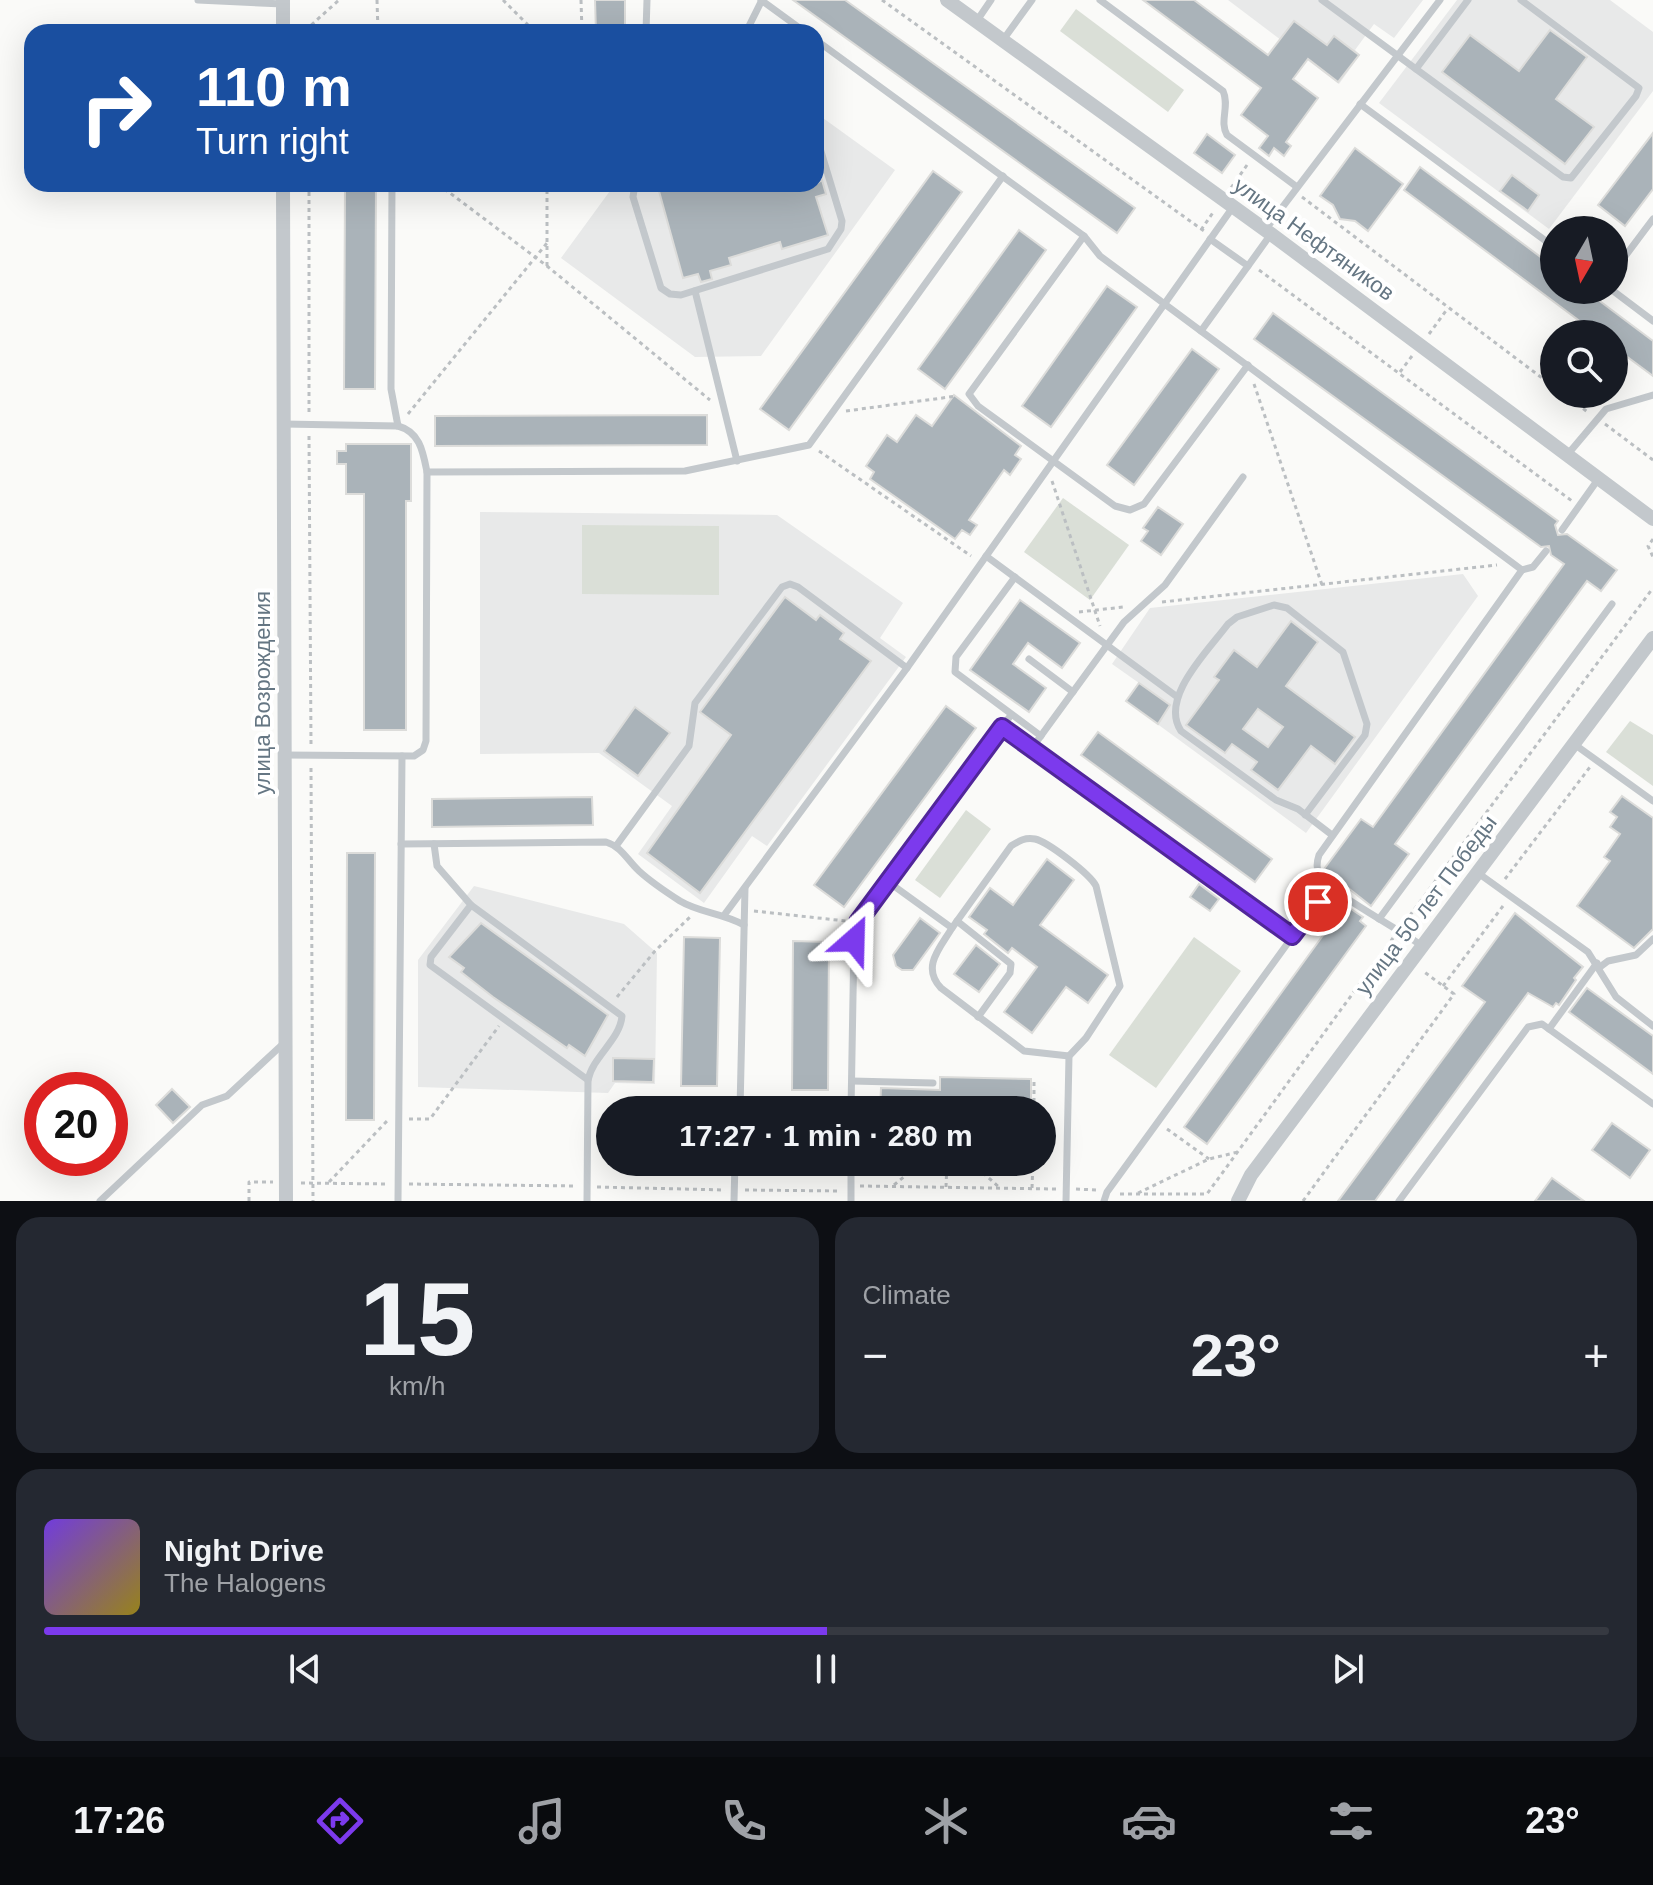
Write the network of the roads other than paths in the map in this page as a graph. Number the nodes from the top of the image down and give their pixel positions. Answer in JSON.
{"nodes":[{"id":1,"x":198,"y":0,"type":"edge"},
{"id":2,"x":647,"y":0,"type":"edge"},
{"id":3,"x":762,"y":0,"type":"edge"},
{"id":4,"x":947,"y":0,"type":"edge"},
{"id":5,"x":991,"y":0,"type":"edge"},
{"id":6,"x":1032,"y":0,"type":"edge"},
{"id":7,"x":1100,"y":0,"type":"edge"},
{"id":8,"x":1322,"y":0,"type":"edge"},
{"id":9,"x":1440,"y":0,"type":"edge"},
{"id":10,"x":1468,"y":0,"type":"edge"},
{"id":11,"x":1521,"y":0,"type":"edge"},
{"id":12,"x":283,"y":1,"type":"edge"},
{"id":13,"x":976,"y":22,"type":"junction"},
{"id":14,"x":283,"y":24,"type":"edge"},
{"id":15,"x":646,"y":24,"type":"edge"},
{"id":16,"x":750,"y":24,"type":"edge"},
{"id":17,"x":794,"y":24,"type":"edge"},
{"id":18,"x":1003,"y":41,"type":"junction"},
{"id":19,"x":824,"y":46,"type":"edge"},
{"id":20,"x":1398,"y":55,"type":"junction"},
{"id":21,"x":1416,"y":69,"type":"junction"},
{"id":22,"x":1360,"y":104,"type":"junction"},
{"id":23,"x":824,"y":161,"type":"edge"},
{"id":24,"x":1003,"y":176,"type":"junction"},
{"id":25,"x":1297,"y":187,"type":"junction"},
{"id":26,"x":283,"y":192,"type":"edge"},
{"id":27,"x":392,"y":192,"type":"edge"},
{"id":28,"x":634,"y":192,"type":"edge"},
{"id":29,"x":1233,"y":207,"type":"junction"},
{"id":30,"x":1653,"y":219,"type":"edge"},
{"id":31,"x":1268,"y":232,"type":"junction"},
{"id":32,"x":1084,"y":236,"type":"junction"},
{"id":33,"x":1540,"y":237,"type":"edge"},
{"id":34,"x":1210,"y":239,"type":"junction"},
{"id":35,"x":1628,"y":252,"type":"edge"},
{"id":36,"x":1248,"y":266,"type":"junction"},
{"id":37,"x":695,"y":291,"type":"junction"},
{"id":38,"x":1628,"y":302,"type":"edge"},
{"id":39,"x":1165,"y":304,"type":"junction"},
{"id":40,"x":1653,"y":321,"type":"edge"},
{"id":41,"x":1201,"y":331,"type":"junction"},
{"id":42,"x":1248,"y":365,"type":"junction"},
{"id":43,"x":1653,"y":395,"type":"edge"},
{"id":44,"x":283,"y":424,"type":"junction"},
{"id":45,"x":398,"y":426,"type":"junction"},
{"id":46,"x":1568,"y":454,"type":"junction"},
{"id":47,"x":737,"y":461,"type":"junction"},
{"id":48,"x":1050,"y":465,"type":"junction"},
{"id":49,"x":427,"y":472,"type":"junction"},
{"id":50,"x":1243,"y":477,"type":"dead end"},
{"id":51,"x":1599,"y":478,"type":"junction"},
{"id":52,"x":1653,"y":519,"type":"edge"},
{"id":53,"x":1562,"y":530,"type":"dead end"},
{"id":54,"x":1546,"y":551,"type":"dead end"},
{"id":55,"x":986,"y":556,"type":"junction"},
{"id":56,"x":1522,"y":570,"type":"junction"},
{"id":57,"x":1015,"y":577,"type":"junction"},
{"id":58,"x":1612,"y":604,"type":"dead end"},
{"id":59,"x":1653,"y":638,"type":"edge"},
{"id":60,"x":1106,"y":642,"type":"junction"},
{"id":61,"x":1029,"y":659,"type":"dead end"},
{"id":62,"x":907,"y":668,"type":"junction"},
{"id":63,"x":1073,"y":692,"type":"junction"},
{"id":64,"x":1176,"y":696,"type":"junction"},
{"id":65,"x":1011,"y":715,"type":"junction"},
{"id":66,"x":1002,"y":727,"type":"junction"},
{"id":67,"x":1041,"y":736,"type":"junction"},
{"id":68,"x":1574,"y":744,"type":"junction"},
{"id":69,"x":1032,"y":748,"type":"junction"},
{"id":70,"x":284,"y":755,"type":"junction"},
{"id":71,"x":402,"y":756,"type":"junction"},
{"id":72,"x":1653,"y":801,"type":"edge"},
{"id":73,"x":1305,"y":815,"type":"junction"},
{"id":74,"x":1332,"y":835,"type":"junction"},
{"id":75,"x":401,"y":844,"type":"junction"},
{"id":76,"x":434,"y":844,"type":"junction"},
{"id":77,"x":616,"y":846,"type":"junction"},
{"id":78,"x":1478,"y":873,"type":"junction"},
{"id":79,"x":887,"y":881,"type":"junction"},
{"id":80,"x":1330,"y":885,"type":"junction"},
{"id":81,"x":745,"y":887,"type":"junction"},
{"id":82,"x":471,"y":905,"type":"junction"},
{"id":83,"x":725,"y":914,"type":"junction"},
{"id":84,"x":1379,"y":919,"type":"junction"},
{"id":85,"x":955,"y":924,"type":"junction"},
{"id":86,"x":744,"y":925,"type":"junction"},
{"id":87,"x":1292,"y":936,"type":"junction"},
{"id":88,"x":1653,"y":939,"type":"edge"},
{"id":89,"x":1422,"y":946,"type":"junction"},
{"id":90,"x":1598,"y":965,"type":"junction"},
{"id":91,"x":978,"y":1017,"type":"junction"},
{"id":92,"x":1653,"y":1026,"type":"edge"},
{"id":93,"x":1549,"y":1029,"type":"junction"},
{"id":94,"x":286,"y":1042,"type":"junction"},
{"id":95,"x":1069,"y":1056,"type":"junction"},
{"id":96,"x":588,"y":1080,"type":"junction"},
{"id":97,"x":852,"y":1081,"type":"junction"},
{"id":98,"x":933,"y":1083,"type":"dead end"},
{"id":99,"x":740,"y":1096,"type":"edge"},
{"id":100,"x":851,"y":1096,"type":"edge"},
{"id":101,"x":1653,"y":1104,"type":"edge"},
{"id":102,"x":735,"y":1176,"type":"edge"},
{"id":103,"x":851,"y":1176,"type":"edge"},
{"id":104,"x":100,"y":1201,"type":"edge"},
{"id":105,"x":286,"y":1201,"type":"edge"},
{"id":106,"x":398,"y":1201,"type":"edge"},
{"id":107,"x":587,"y":1201,"type":"edge"},
{"id":108,"x":734,"y":1201,"type":"edge"},
{"id":109,"x":851,"y":1201,"type":"edge"},
{"id":110,"x":1066,"y":1201,"type":"edge"},
{"id":111,"x":1104,"y":1201,"type":"edge"},
{"id":112,"x":1238,"y":1201,"type":"edge"},
{"id":113,"x":1399,"y":1201,"type":"edge"}],
"edges":[{"from":1,"to":12,"type":"lane"},
{"from":2,"to":15,"type":"lane"},
{"from":3,"to":16,"type":"lane"},
{"from":3,"to":17,"type":"lane"},
{"from":4,"to":13,"type":"street","name":"улица Нефтяников"},
{"from":5,"to":13,"type":"lane"},
{"from":6,"to":18,"type":"lane"},
{"from":7,"to":25,"type":"lane"},
{"from":8,"to":20,"type":"lane"},
{"from":9,"to":20,"type":"lane"},
{"from":10,"to":21,"type":"lane"},
{"from":11,"to":21,"type":"lane"},
{"from":12,"to":14,"type":"street"},
{"from":13,"to":18,"type":"street","name":"улица Нефтяников"},
{"from":18,"to":29,"type":"street","name":"улица Нефтяников"},
{"from":19,"to":24,"type":"lane"},
{"from":20,"to":21,"type":"lane"},
{"from":20,"to":22,"type":"lane"},
{"from":22,"to":25,"type":"lane"},
{"from":22,"to":33,"type":"lane"},
{"from":23,"to":37,"type":"lane"},
{"from":24,"to":32,"type":"lane"},
{"from":24,"to":47,"type":"lane"},
{"from":25,"to":31,"type":"lane"},
{"from":26,"to":44,"type":"street","name":"улица Возрождения"},
{"from":27,"to":45,"type":"lane"},
{"from":28,"to":37,"type":"lane"},
{"from":29,"to":31,"type":"street","name":"улица Нефтяников"},
{"from":29,"to":34,"type":"lane"},
{"from":30,"to":35,"type":"lane"},
{"from":31,"to":36,"type":"lane"},
{"from":31,"to":46,"type":"street","name":"улица Нефтяников"},
{"from":32,"to":39,"type":"lane"},
{"from":32,"to":48,"type":"lane"},
{"from":34,"to":36,"type":"lane"},
{"from":34,"to":39,"type":"lane"},
{"from":36,"to":41,"type":"lane"},
{"from":37,"to":47,"type":"lane"},
{"from":38,"to":40,"type":"lane"},
{"from":39,"to":41,"type":"lane"},
{"from":39,"to":48,"type":"lane"},
{"from":41,"to":42,"type":"lane"},
{"from":42,"to":48,"type":"lane"},
{"from":42,"to":56,"type":"lane"},
{"from":43,"to":46,"type":"lane"},
{"from":44,"to":45,"type":"lane"},
{"from":44,"to":70,"type":"street","name":"улица Возрождения"},
{"from":45,"to":49,"type":"lane"},
{"from":46,"to":51,"type":"street","name":"улица Нефтяников"},
{"from":47,"to":49,"type":"lane"},
{"from":48,"to":55,"type":"lane"},
{"from":49,"to":71,"type":"lane"},
{"from":50,"to":60,"type":"lane"},
{"from":51,"to":52,"type":"street","name":"улица Нефтяников"},
{"from":51,"to":53,"type":"lane"},
{"from":54,"to":56,"type":"lane"},
{"from":55,"to":57,"type":"lane"},
{"from":55,"to":62,"type":"lane"},
{"from":56,"to":74,"type":"lane"},
{"from":57,"to":60,"type":"lane"},
{"from":57,"to":65,"type":"lane"},
{"from":58,"to":84,"type":"lane"},
{"from":59,"to":68,"type":"street","name":"улица 50 лет Победы"},
{"from":60,"to":63,"type":"lane"},
{"from":60,"to":64,"type":"lane"},
{"from":61,"to":63,"type":"lane"},
{"from":62,"to":77,"type":"lane"},
{"from":62,"to":81,"type":"lane"},
{"from":63,"to":67,"type":"lane"},
{"from":64,"to":73,"type":"lane"},
{"from":64,"to":73,"type":"lane"},
{"from":65,"to":66,"type":"lane"},
{"from":65,"to":67,"type":"lane"},
{"from":66,"to":69,"type":"lane"},
{"from":66,"to":79,"type":"lane"},
{"from":67,"to":69,"type":"lane"},
{"from":68,"to":72,"type":"lane"},
{"from":68,"to":78,"type":"street","name":"улица 50 лет Победы"},
{"from":69,"to":87,"type":"lane"},
{"from":70,"to":71,"type":"lane"},
{"from":70,"to":94,"type":"street","name":"улица Возрождения"},
{"from":71,"to":75,"type":"lane"},
{"from":73,"to":74,"type":"lane"},
{"from":74,"to":80,"type":"lane"},
{"from":75,"to":76,"type":"lane"},
{"from":75,"to":106,"type":"lane"},
{"from":76,"to":77,"type":"lane"},
{"from":76,"to":82,"type":"lane"},
{"from":77,"to":83,"type":"lane"},
{"from":78,"to":89,"type":"street","name":"улица 50 лет Победы"},
{"from":78,"to":90,"type":"lane"},
{"from":79,"to":85,"type":"lane"},
{"from":79,"to":97,"type":"lane"},
{"from":80,"to":84,"type":"lane"},
{"from":80,"to":87,"type":"lane"},
{"from":81,"to":83,"type":"lane"},
{"from":81,"to":86,"type":"lane"},
{"from":82,"to":96,"type":"lane"},
{"from":82,"to":96,"type":"lane"},
{"from":83,"to":86,"type":"lane"},
{"from":84,"to":89,"type":"lane"},
{"from":85,"to":91,"type":"lane"},
{"from":85,"to":91,"type":"lane"},
{"from":85,"to":95,"type":"lane"},
{"from":86,"to":99,"type":"lane"},
{"from":87,"to":111,"type":"lane"},
{"from":88,"to":90,"type":"lane"},
{"from":89,"to":112,"type":"street","name":"улица 50 лет Победы"},
{"from":90,"to":92,"type":"lane"},
{"from":90,"to":93,"type":"lane"},
{"from":91,"to":95,"type":"lane"},
{"from":93,"to":101,"type":"lane"},
{"from":93,"to":113,"type":"lane"},
{"from":94,"to":104,"type":"lane"},
{"from":94,"to":105,"type":"street","name":"улица Возрождения"},
{"from":95,"to":110,"type":"lane"},
{"from":96,"to":107,"type":"lane"},
{"from":97,"to":98,"type":"lane"},
{"from":97,"to":100,"type":"lane"},
{"from":102,"to":108,"type":"lane"},
{"from":103,"to":109,"type":"lane"}]}
